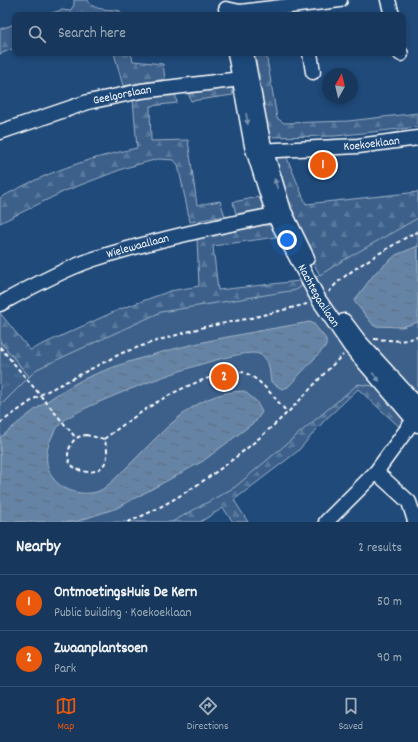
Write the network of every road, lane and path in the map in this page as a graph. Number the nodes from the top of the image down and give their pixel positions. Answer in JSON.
{"nodes":[{"id":1,"x":340,"y":0,"type":"edge"},
{"id":2,"x":388,"y":0,"type":"edge"},
{"id":3,"x":232,"y":9,"type":"edge"},
{"id":4,"x":304,"y":10,"type":"edge"},
{"id":5,"x":391,"y":12,"type":"edge"},
{"id":6,"x":236,"y":56,"type":"edge"},
{"id":7,"x":246,"y":56,"type":"edge"},
{"id":8,"x":310,"y":56,"type":"edge"},
{"id":9,"x":313,"y":72,"type":"dead end"},
{"id":10,"x":245,"y":78,"type":"junction"},
{"id":11,"x":0,"y":132,"type":"edge"},
{"id":12,"x":418,"y":138,"type":"edge"},
{"id":13,"x":259,"y":151,"type":"junction"},
{"id":14,"x":279,"y":213,"type":"junction"},
{"id":15,"x":418,"y":232,"type":"edge"},
{"id":16,"x":322,"y":298,"type":"junction"},
{"id":17,"x":0,"y":304,"type":"edge"},
{"id":18,"x":418,"y":337,"type":"edge"},
{"id":19,"x":355,"y":344,"type":"junction"},
{"id":20,"x":0,"y":347,"type":"edge"},
{"id":21,"x":40,"y":395,"type":"junction"},
{"id":22,"x":418,"y":406,"type":"edge"},
{"id":23,"x":288,"y":412,"type":"junction"},
{"id":24,"x":416,"y":420,"type":"edge"},
{"id":25,"x":0,"y":424,"type":"edge"},
{"id":26,"x":76,"y":438,"type":"junction"},
{"id":27,"x":104,"y":439,"type":"junction"},
{"id":28,"x":376,"y":472,"type":"junction"},
{"id":29,"x":415,"y":521,"type":"dead end"},
{"id":30,"x":128,"y":522,"type":"edge"},
{"id":31,"x":326,"y":522,"type":"edge"}],
"edges":[{"from":1,"to":4,"type":"street"},
{"from":2,"to":5,"type":"street"},
{"from":3,"to":4,"type":"street"},
{"from":6,"to":10,"type":"street","name":"Nachtegaallaan"},
{"from":7,"to":10,"type":"street","name":"Nachtegaallaan"},
{"from":8,"to":9,"type":"street"},
{"from":10,"to":11,"type":"street","name":"Geelgorslaan"},
{"from":10,"to":13,"type":"street","name":"Nachtegaallaan"},
{"from":12,"to":13,"type":"street","name":"Koekoeklaan"},
{"from":13,"to":14,"type":"street","name":"Nachtegaallaan"},
{"from":14,"to":16,"type":"street","name":"Nachtegaallaan"},
{"from":14,"to":17,"type":"street","name":"Wielewaallaan"},
{"from":15,"to":16,"type":"path"},
{"from":16,"to":19,"type":"street","name":"Nachtegaallaan"},
{"from":16,"to":21,"type":"path"},
{"from":18,"to":19,"type":"path"},
{"from":19,"to":22,"type":"street","name":"Nachtegaallaan"},
{"from":19,"to":23,"type":"path"},
{"from":19,"to":24,"type":"street","name":"Nachtegaallaan","one_way":true},
{"from":20,"to":21,"type":"path"},
{"from":21,"to":25,"type":"path"},
{"from":21,"to":26,"type":"path"},
{"from":23,"to":27,"type":"path"},
{"from":23,"to":30,"type":"path"},
{"from":24,"to":28,"type":"street"},
{"from":26,"to":27,"type":"path"},
{"from":26,"to":27,"type":"path"},
{"from":28,"to":29,"type":"street"},
{"from":28,"to":31,"type":"street"}]}
